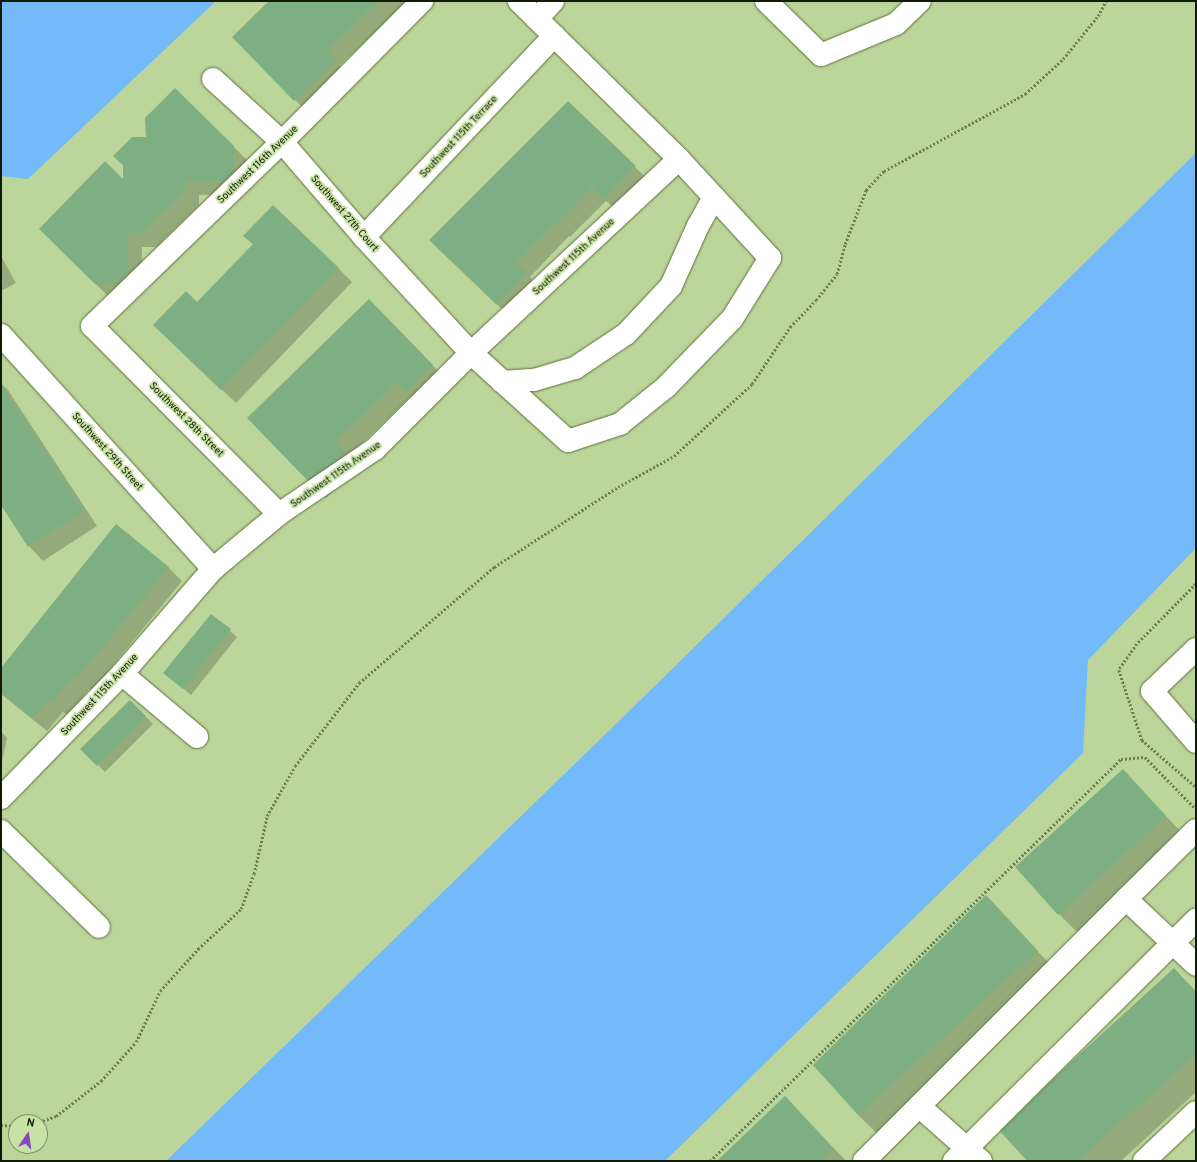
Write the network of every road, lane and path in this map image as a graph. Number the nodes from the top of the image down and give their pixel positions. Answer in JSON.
{"nodes":[{"id":1,"x":422,"y":1,"type":"edge"},
{"id":2,"x":519,"y":1,"type":"edge"},
{"id":3,"x":553,"y":1,"type":"edge"},
{"id":4,"x":766,"y":1,"type":"edge"},
{"id":5,"x":920,"y":1,"type":"edge"},
{"id":6,"x":1106,"y":1,"type":"edge"},
{"id":7,"x":536,"y":19,"type":"junction"},
{"id":8,"x":554,"y":36,"type":"junction"},
{"id":9,"x":213,"y":79,"type":"dead end"},
{"id":10,"x":282,"y":142,"type":"junction"},
{"id":11,"x":679,"y":159,"type":"junction"},
{"id":12,"x":714,"y":197,"type":"junction"},
{"id":13,"x":364,"y":237,"type":"junction"},
{"id":14,"x":92,"y":326,"type":"joint"},
{"id":15,"x":1,"y":335,"type":"edge"},
{"id":16,"x":471,"y":353,"type":"junction"},
{"id":17,"x":502,"y":382,"type":"junction"},
{"id":18,"x":280,"y":514,"type":"junction"},
{"id":19,"x":213,"y":569,"type":"junction"},
{"id":20,"x":1196,"y":649,"type":"edge"},
{"id":21,"x":122,"y":674,"type":"junction"},
{"id":22,"x":197,"y":736,"type":"dead end"},
{"id":23,"x":1196,"y":742,"type":"edge"},
{"id":24,"x":1,"y":798,"type":"edge"},
{"id":25,"x":1196,"y":809,"type":"edge"},
{"id":26,"x":1,"y":830,"type":"edge"},
{"id":27,"x":1196,"y":830,"type":"edge"},
{"id":28,"x":1126,"y":899,"type":"junction"},
{"id":29,"x":1196,"y":920,"type":"edge"},
{"id":30,"x":99,"y":927,"type":"dead end"},
{"id":31,"x":1173,"y":944,"type":"junction"},
{"id":32,"x":1196,"y":965,"type":"edge"},
{"id":33,"x":919,"y":1106,"type":"junction"},
{"id":34,"x":1196,"y":1112,"type":"edge"},
{"id":35,"x":48,"y":1119,"type":"edge"},
{"id":36,"x":968,"y":1157,"type":"edge"},
{"id":37,"x":710,"y":1161,"type":"edge"},
{"id":38,"x":864,"y":1161,"type":"edge"},
{"id":39,"x":1144,"y":1161,"type":"edge"}],
"edges":[{"from":1,"to":10,"type":"street","name":"Southwest 116th Avenue"},
{"from":2,"to":7,"type":"street"},
{"from":3,"to":7,"type":"street"},
{"from":4,"to":5,"type":"street"},
{"from":6,"to":35,"type":"path"},
{"from":7,"to":8,"type":"street"},
{"from":8,"to":11,"type":"street"},
{"from":8,"to":13,"type":"street","name":"Southwest 115th Terrace"},
{"from":9,"to":10,"type":"street","name":"Southwest 27th Court"},
{"from":10,"to":13,"type":"street","name":"Southwest 27th Court"},
{"from":10,"to":14,"type":"street","name":"Southwest 116th Avenue"},
{"from":11,"to":12,"type":"street"},
{"from":11,"to":16,"type":"street","name":"Southwest 115th Avenue"},
{"from":12,"to":17,"type":"street"},
{"from":12,"to":17,"type":"street","name":"Southwest 27th Court"},
{"from":13,"to":16,"type":"street","name":"Southwest 27th Court"},
{"from":14,"to":18,"type":"street","name":"Southwest 28th Street"},
{"from":15,"to":19,"type":"street","name":"Southwest 29th Street"},
{"from":16,"to":17,"type":"street","name":"Southwest 27th Court"},
{"from":16,"to":18,"type":"street","name":"Southwest 115th Avenue"},
{"from":18,"to":19,"type":"street","name":"Southwest 115th Avenue"},
{"from":19,"to":21,"type":"street","name":"Southwest 115th Avenue"},
{"from":20,"to":23,"type":"street"},
{"from":21,"to":22,"type":"street"},
{"from":21,"to":24,"type":"street","name":"Southwest 115th Avenue"},
{"from":25,"to":37,"type":"path"},
{"from":26,"to":30,"type":"street"},
{"from":27,"to":28,"type":"street"},
{"from":28,"to":31,"type":"street"},
{"from":28,"to":33,"type":"street"},
{"from":29,"to":31,"type":"street"},
{"from":31,"to":32,"type":"street"},
{"from":31,"to":36,"type":"street"},
{"from":33,"to":36,"type":"street"},
{"from":33,"to":38,"type":"street"},
{"from":34,"to":39,"type":"street"}]}
